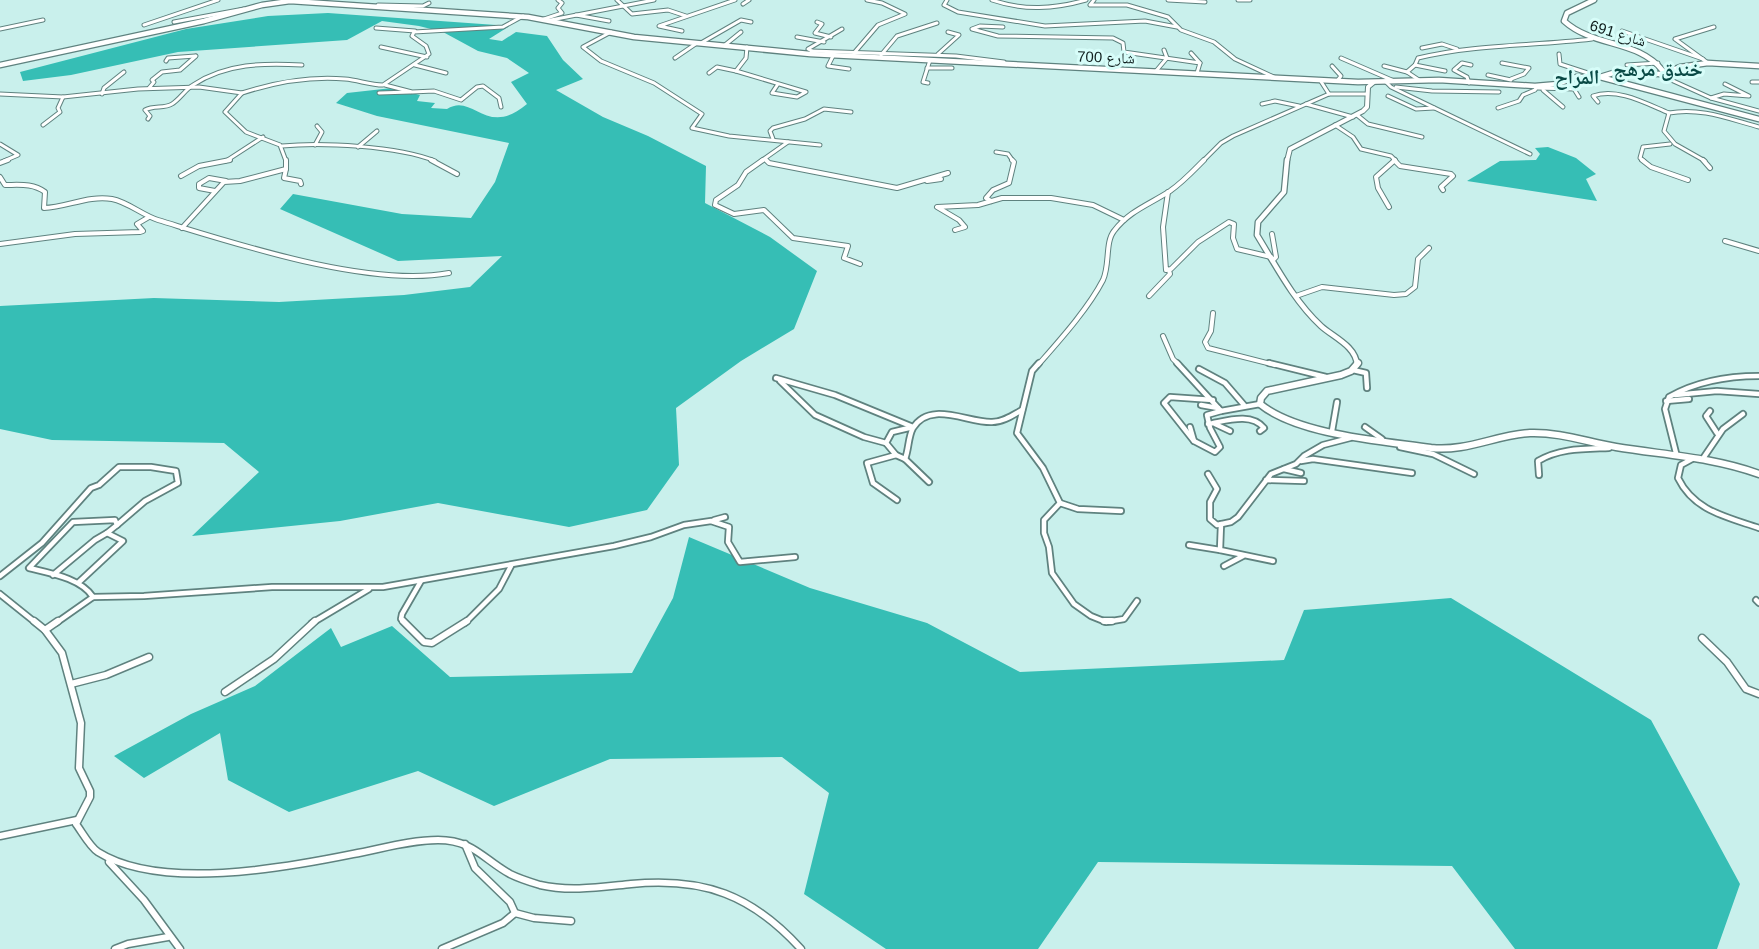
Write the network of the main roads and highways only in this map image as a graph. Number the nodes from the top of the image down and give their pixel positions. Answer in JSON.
{"nodes":[{"id":1,"x":286,"y":0,"type":"edge"},
{"id":2,"x":1594,"y":0,"type":"edge"},
{"id":3,"x":0,"y":65,"type":"edge"},
{"id":4,"x":1759,"y":66,"type":"edge"},
{"id":5,"x":1661,"y":75,"type":"junction"},
{"id":6,"x":1600,"y":77,"type":"junction"},
{"id":7,"x":1759,"y":119,"type":"edge"}],
"edges":[{"from":1,"to":3,"type":"main road","name":"شارع 700"},
{"from":1,"to":6,"type":"main road","name":"شارع 700"},
{"from":2,"to":5,"type":"main road","name":"شارع 691"},
{"from":4,"to":5,"type":"main road","name":"شارع 700"},
{"from":5,"to":6,"type":"main road","name":"شارع 700"},
{"from":6,"to":7,"type":"main road"}]}
